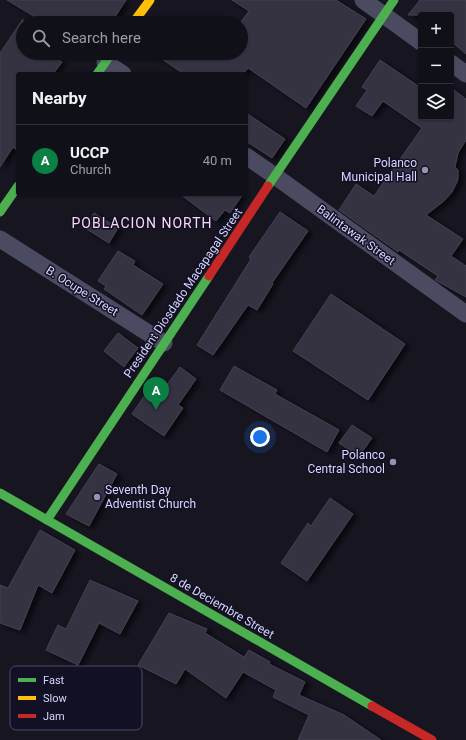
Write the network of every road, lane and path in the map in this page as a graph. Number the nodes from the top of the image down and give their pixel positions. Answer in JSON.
{"nodes":[{"id":1,"x":150,"y":0,"type":"edge"},
{"id":2,"x":363,"y":0,"type":"edge"},
{"id":3,"x":394,"y":0,"type":"edge"},
{"id":4,"x":383,"y":15,"type":"junction"},
{"id":5,"x":138,"y":16,"type":"edge"},
{"id":6,"x":418,"y":40,"type":"edge"},
{"id":7,"x":105,"y":63,"type":"edge"},
{"id":8,"x":454,"y":65,"type":"edge"},
{"id":9,"x":120,"y":72,"type":"edge"},
{"id":10,"x":466,"y":74,"type":"edge"},
{"id":11,"x":248,"y":157,"type":"edge"},
{"id":12,"x":275,"y":176,"type":"junction"},
{"id":13,"x":16,"y":189,"type":"edge"},
{"id":14,"x":0,"y":212,"type":"edge"},
{"id":15,"x":0,"y":240,"type":"edge"},
{"id":16,"x":466,"y":314,"type":"edge"},
{"id":17,"x":164,"y":344,"type":"junction"},
{"id":18,"x":0,"y":493,"type":"edge"},
{"id":19,"x":47,"y":520,"type":"junction"},
{"id":20,"x":432,"y":740,"type":"edge"}],
"edges":[{"from":1,"to":5,"type":"street"},
{"from":2,"to":4,"type":"street"},
{"from":3,"to":4,"type":"street","name":"President Diosdado Macapagal Street"},
{"from":4,"to":6,"type":"street"},
{"from":4,"to":12,"type":"street","name":"President Diosdado Macapagal Street"},
{"from":7,"to":9,"type":"street"},
{"from":8,"to":10,"type":"street"},
{"from":11,"to":12,"type":"street","name":"Balintawak Street"},
{"from":12,"to":16,"type":"street","name":"Balintawak Street"},
{"from":12,"to":17,"type":"street","name":"President Diosdado Macapagal Street"},
{"from":13,"to":14,"type":"street"},
{"from":15,"to":17,"type":"street","name":"B. Ocupe Street"},
{"from":17,"to":19,"type":"street","name":"President Diosdado Macapagal Street"},
{"from":18,"to":19,"type":"street","name":"8 de Deciembre Street"},
{"from":19,"to":20,"type":"street","name":"8 de Deciembre Street"}]}
